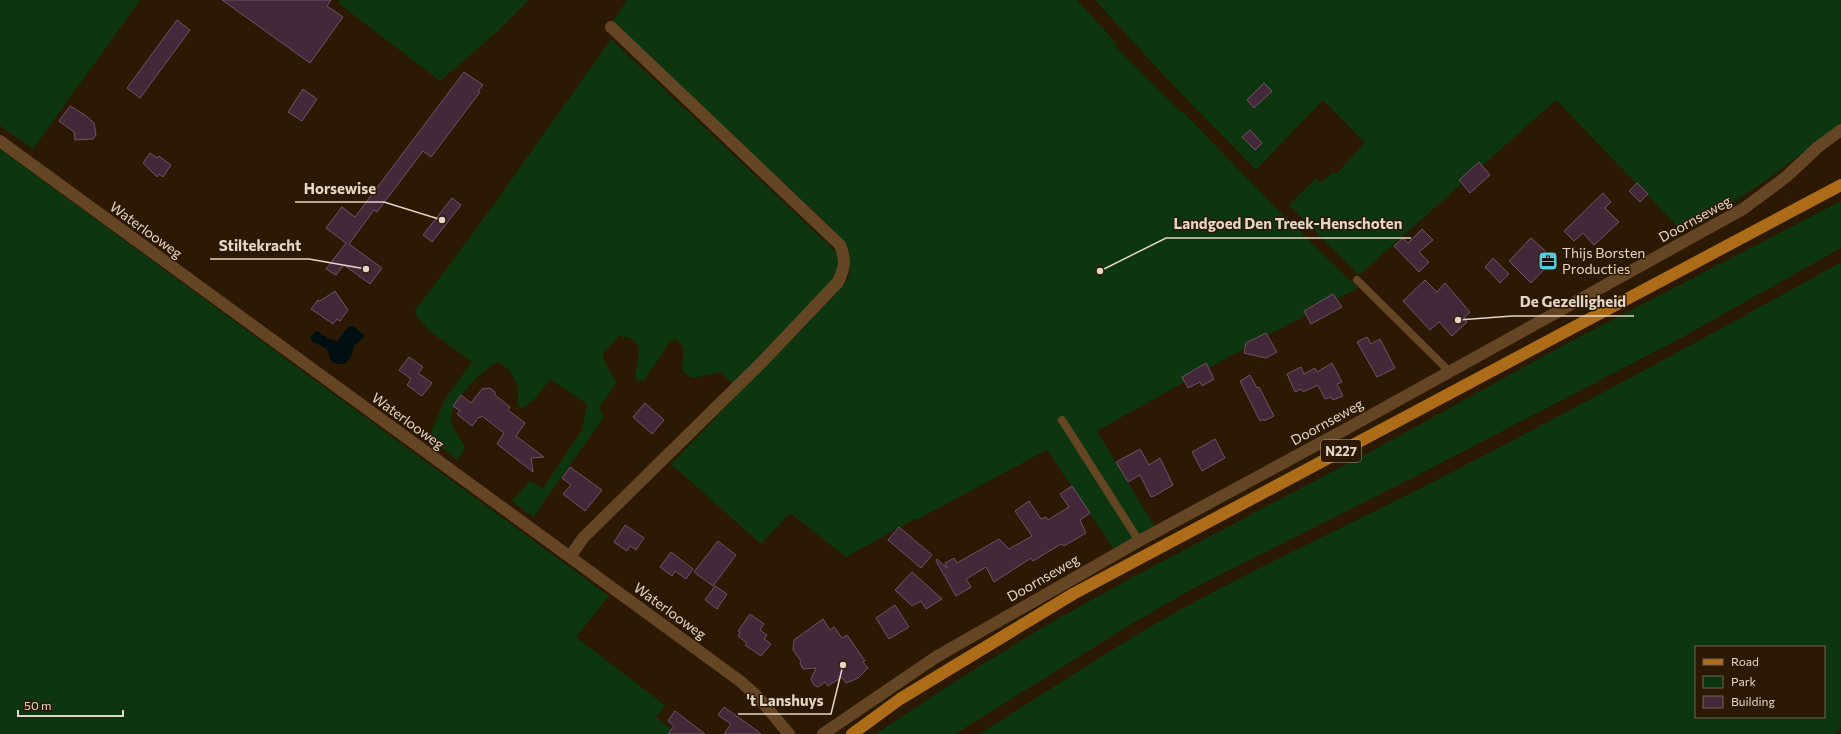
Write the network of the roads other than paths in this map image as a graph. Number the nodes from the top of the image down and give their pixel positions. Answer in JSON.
{"nodes":[{"id":1,"x":611,"y":27,"type":"dead end"},
{"id":2,"x":1841,"y":130,"type":"edge"},
{"id":3,"x":0,"y":141,"type":"edge"},
{"id":4,"x":1841,"y":186,"type":"edge"},
{"id":5,"x":1357,"y":280,"type":"dead end"},
{"id":6,"x":1449,"y":371,"type":"junction"},
{"id":7,"x":1062,"y":420,"type":"dead end"},
{"id":8,"x":1139,"y":541,"type":"junction"},
{"id":9,"x":570,"y":557,"type":"junction"},
{"id":10,"x":789,"y":734,"type":"edge"},
{"id":11,"x":823,"y":734,"type":"edge"},
{"id":12,"x":852,"y":734,"type":"edge"}],
"edges":[{"from":1,"to":9,"type":"street"},
{"from":2,"to":6,"type":"street","name":"Doornseweg"},
{"from":3,"to":9,"type":"street","name":"Waterlooweg"},
{"from":4,"to":12,"type":"main road","name":"Doornseweg","number":"N227"},
{"from":5,"to":6,"type":"lane"},
{"from":6,"to":8,"type":"street","name":"Doornseweg"},
{"from":7,"to":8,"type":"lane"},
{"from":8,"to":11,"type":"street","name":"Doornseweg"},
{"from":9,"to":10,"type":"street","name":"Waterlooweg"}]}
